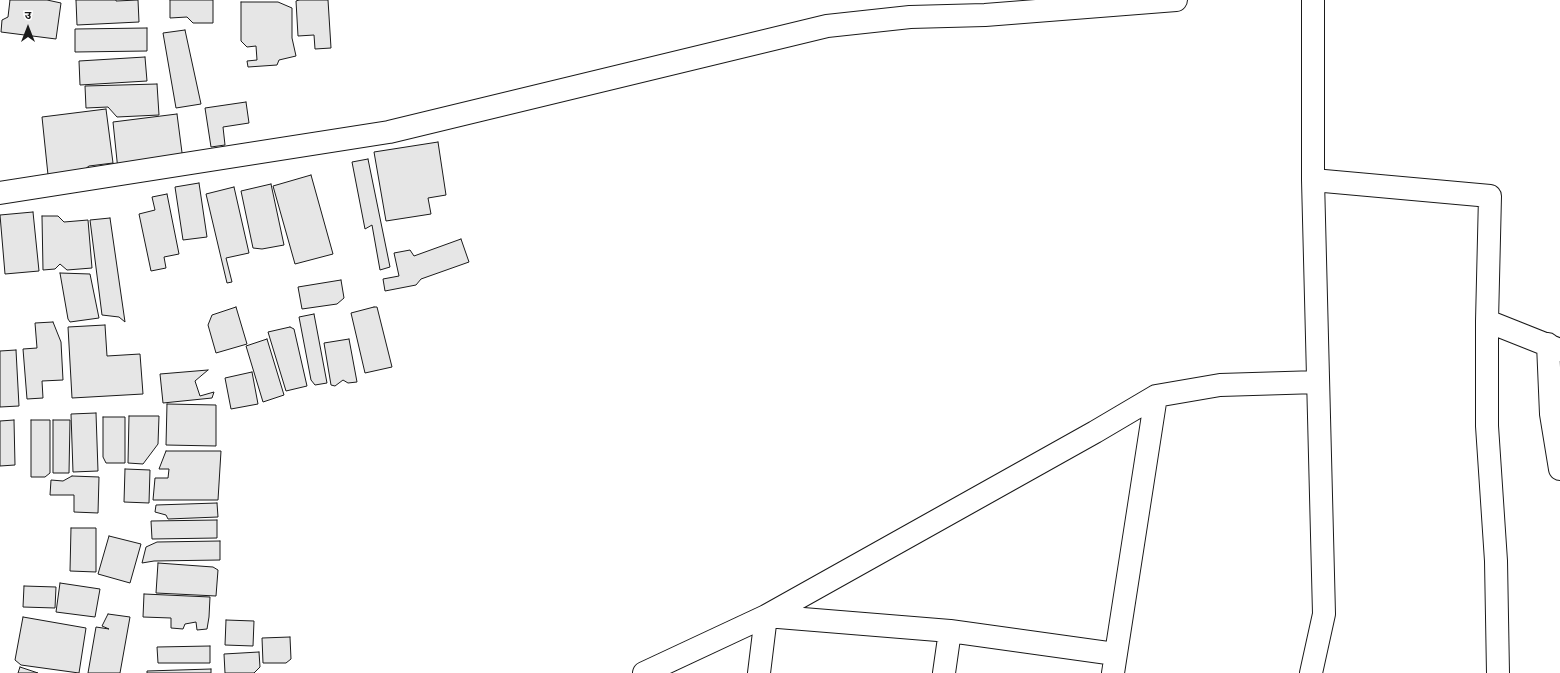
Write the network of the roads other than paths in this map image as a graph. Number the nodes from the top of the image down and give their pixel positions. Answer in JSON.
{"nodes":[{"id":1,"x":1176,"y":0,"type":"edge"},
{"id":2,"x":1313,"y":0,"type":"edge"},
{"id":3,"x":1314,"y":180,"type":"junction"},
{"id":4,"x":0,"y":193,"type":"edge"},
{"id":5,"x":1487,"y":321,"type":"junction"},
{"id":6,"x":1554,"y":347,"type":"edge"},
{"id":7,"x":1318,"y":382,"type":"junction"},
{"id":8,"x":1156,"y":396,"type":"junction"},
{"id":9,"x":1560,"y":469,"type":"edge"},
{"id":10,"x":766,"y":616,"type":"junction"},
{"id":11,"x":950,"y":631,"type":"junction"},
{"id":12,"x":1114,"y":664,"type":"edge"},
{"id":13,"x":644,"y":673,"type":"edge"},
{"id":14,"x":759,"y":673,"type":"edge"},
{"id":15,"x":944,"y":673,"type":"edge"},
{"id":16,"x":1311,"y":673,"type":"edge"},
{"id":17,"x":1498,"y":673,"type":"edge"}],
"edges":[{"from":1,"to":4,"type":"street"},
{"from":2,"to":3,"type":"street"},
{"from":3,"to":5,"type":"street"},
{"from":3,"to":7,"type":"street"},
{"from":5,"to":6,"type":"street"},
{"from":5,"to":17,"type":"street"},
{"from":6,"to":9,"type":"street"},
{"from":7,"to":8,"type":"street"},
{"from":7,"to":16,"type":"street"},
{"from":8,"to":10,"type":"street"},
{"from":8,"to":12,"type":"street"},
{"from":10,"to":11,"type":"street"},
{"from":10,"to":13,"type":"street"},
{"from":10,"to":14,"type":"street"},
{"from":11,"to":12,"type":"street"},
{"from":11,"to":15,"type":"street"}]}
